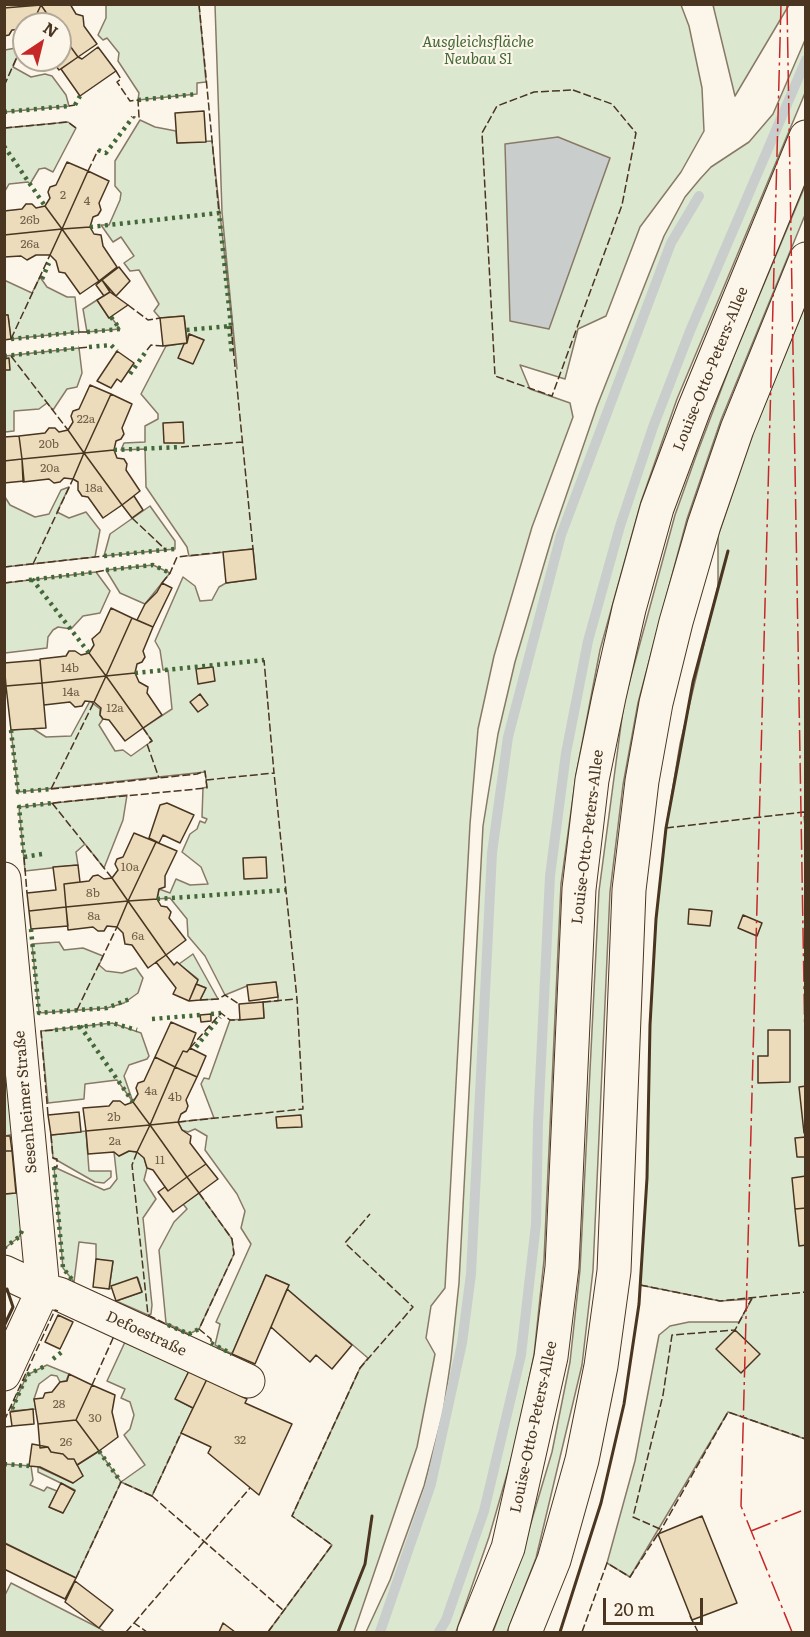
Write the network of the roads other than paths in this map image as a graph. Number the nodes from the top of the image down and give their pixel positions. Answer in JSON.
{"nodes":[{"id":1,"x":806,"y":137,"type":"edge"},
{"id":2,"x":806,"y":259,"type":"edge"},
{"id":3,"x":4,"y":879,"type":"edge"},
{"id":4,"x":4,"y":1272,"type":"edge"},
{"id":5,"x":43,"y":1290,"type":"junction"},
{"id":6,"x":4,"y":1374,"type":"edge"},
{"id":7,"x":248,"y":1381,"type":"dead end"},
{"id":8,"x":474,"y":1632,"type":"edge"},
{"id":9,"x":525,"y":1632,"type":"edge"}],
"edges":[{"from":1,"to":8,"type":"main road","name":"Louise-Otto-Peters-Allee"},
{"from":2,"to":9,"type":"main road"},
{"from":3,"to":5,"type":"main road","name":"Sesenheimer Straße"},
{"from":4,"to":5,"type":"main road","name":"Defoestraße"},
{"from":5,"to":6,"type":"main road"},
{"from":5,"to":7,"type":"main road","name":"Defoestraße"}]}
